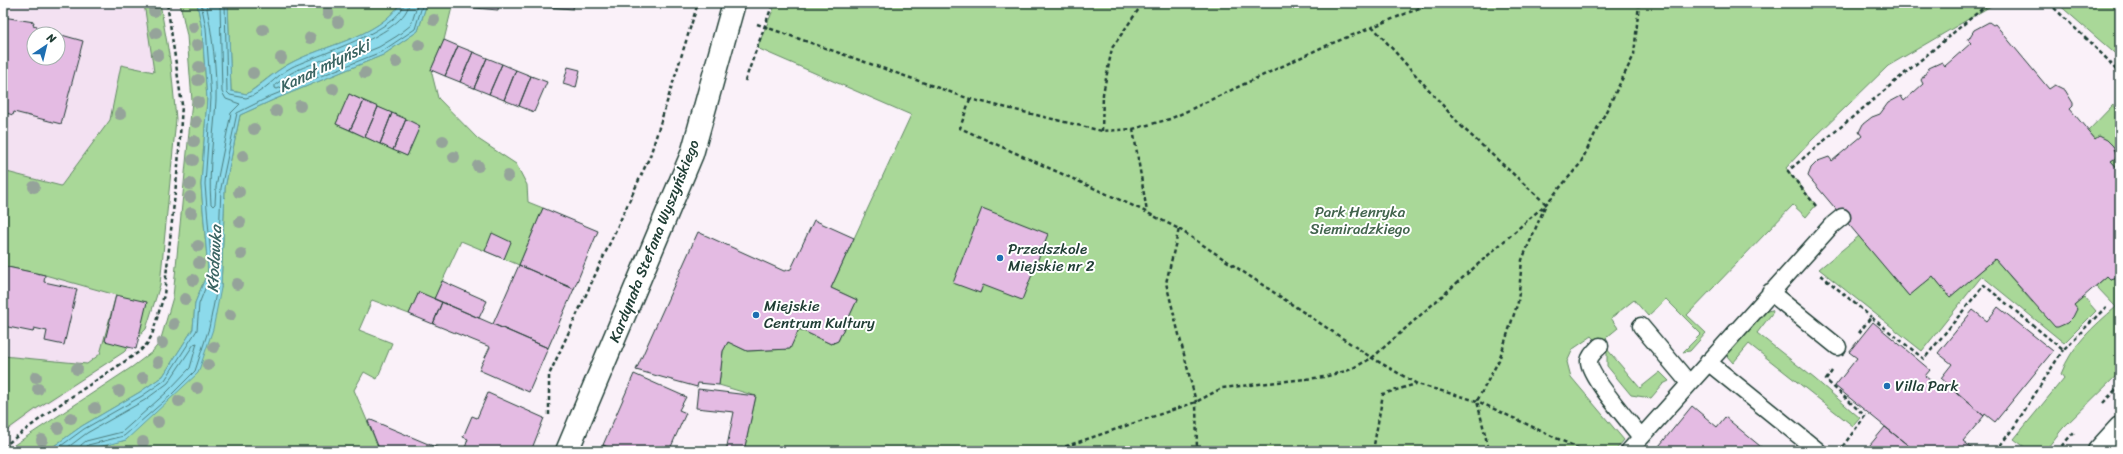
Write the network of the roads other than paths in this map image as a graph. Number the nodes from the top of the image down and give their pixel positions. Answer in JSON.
{"nodes":[{"id":1,"x":732,"y":9,"type":"edge"},
{"id":2,"x":1837,"y":221,"type":"road end"},
{"id":3,"x":1770,"y":292,"type":"junction"},
{"id":4,"x":1641,"y":326,"type":"dead end"},
{"id":5,"x":1600,"y":346,"type":"dead end"},
{"id":6,"x":1838,"y":347,"type":"dead end"},
{"id":7,"x":1708,"y":362,"type":"junction"},
{"id":8,"x":1689,"y":383,"type":"junction"},
{"id":9,"x":2120,"y":428,"type":"edge"},
{"id":10,"x":1641,"y":437,"type":"junction"},
{"id":11,"x":567,"y":451,"type":"edge"},
{"id":12,"x":1629,"y":451,"type":"edge"},
{"id":13,"x":1818,"y":451,"type":"edge"},
{"id":14,"x":2099,"y":451,"type":"edge"}],
"edges":[{"from":1,"to":11,"type":"main road","name":"Kardynała Stefana Wyszyńskiego"},
{"from":2,"to":3,"type":"lane"},
{"from":3,"to":6,"type":"lane"},
{"from":3,"to":7,"type":"lane"},
{"from":4,"to":8,"type":"lane"},
{"from":5,"to":10,"type":"lane"},
{"from":7,"to":8,"type":"lane"},
{"from":7,"to":13,"type":"lane"},
{"from":8,"to":10,"type":"lane"},
{"from":9,"to":14,"type":"main road"},
{"from":10,"to":12,"type":"lane"}]}
